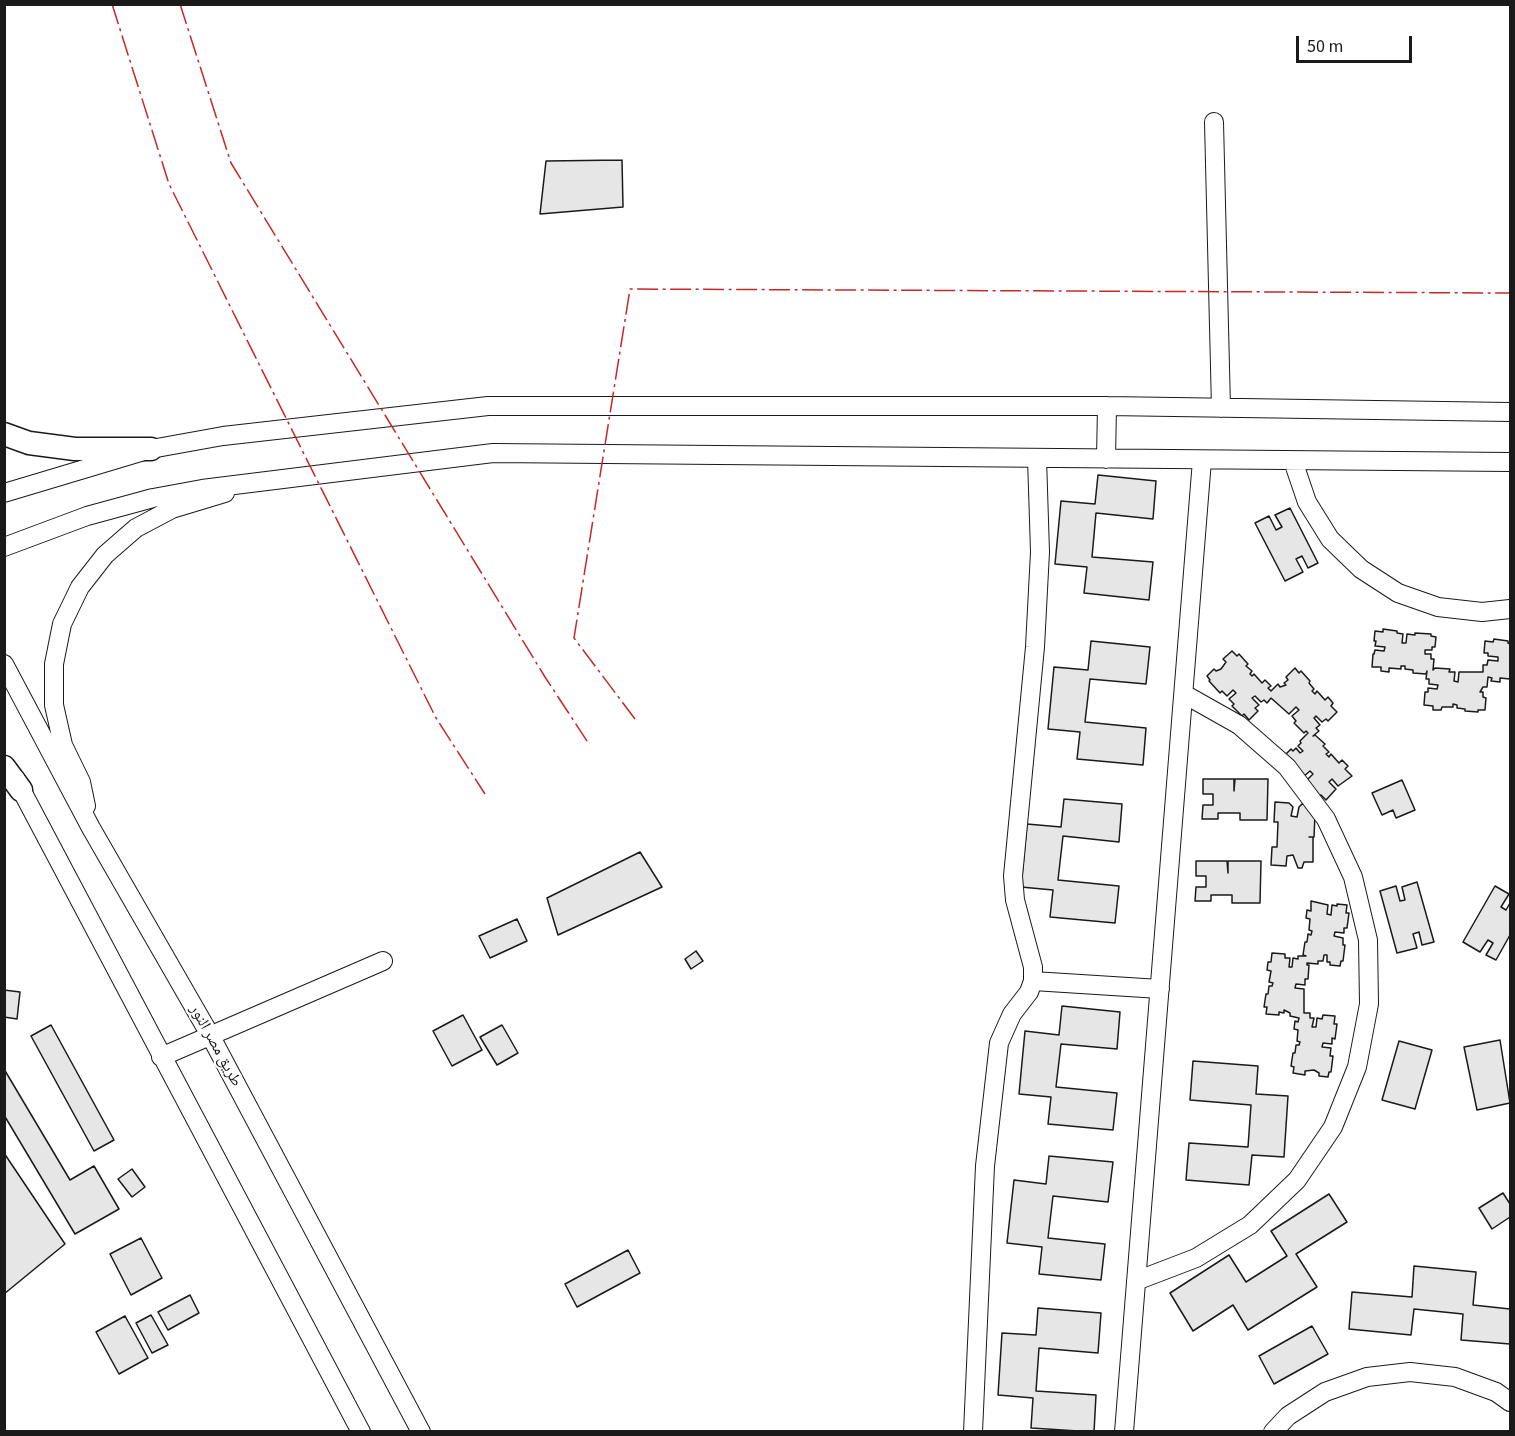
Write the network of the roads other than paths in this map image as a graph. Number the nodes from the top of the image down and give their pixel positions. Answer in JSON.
{"nodes":[{"id":1,"x":1214,"y":122,"type":"dead end"},
{"id":2,"x":1107,"y":406,"type":"junction"},
{"id":3,"x":1221,"y":408,"type":"junction"},
{"id":4,"x":1510,"y":412,"type":"edge"},
{"id":5,"x":4,"y":434,"type":"edge"},
{"id":6,"x":151,"y":449,"type":"junction"},
{"id":7,"x":1036,"y":458,"type":"junction"},
{"id":8,"x":1106,"y":459,"type":"junction"},
{"id":9,"x":1203,"y":460,"type":"junction"},
{"id":10,"x":1293,"y":461,"type":"junction"},
{"id":11,"x":1510,"y":462,"type":"edge"},
{"id":12,"x":254,"y":482,"type":"junction"},
{"id":13,"x":4,"y":493,"type":"edge"},
{"id":14,"x":4,"y":547,"type":"edge"},
{"id":15,"x":1510,"y":609,"type":"edge"},
{"id":16,"x":4,"y":664,"type":"edge"},
{"id":17,"x":1184,"y":693,"type":"junction"},
{"id":18,"x":4,"y":758,"type":"edge"},
{"id":19,"x":4,"y":767,"type":"edge"},
{"id":20,"x":21,"y":790,"type":"junction"},
{"id":21,"x":90,"y":828,"type":"junction"},
{"id":22,"x":382,"y":961,"type":"dead end"},
{"id":23,"x":1033,"y":981,"type":"junction"},
{"id":24,"x":1160,"y":989,"type":"junction"},
{"id":25,"x":210,"y":1035,"type":"junction"},
{"id":26,"x":161,"y":1057,"type":"junction"},
{"id":27,"x":1136,"y":1281,"type":"junction"},
{"id":28,"x":1510,"y":1402,"type":"edge"},
{"id":29,"x":361,"y":1431,"type":"edge"},
{"id":30,"x":421,"y":1431,"type":"edge"},
{"id":31,"x":973,"y":1431,"type":"edge"},
{"id":32,"x":1124,"y":1431,"type":"edge"},
{"id":33,"x":1273,"y":1431,"type":"edge"}],
"edges":[{"from":1,"to":3,"type":"street"},
{"from":2,"to":3,"type":"street"},
{"from":2,"to":6,"type":"street"},
{"from":2,"to":8,"type":"street"},
{"from":3,"to":4,"type":"street"},
{"from":5,"to":6,"type":"main road"},
{"from":6,"to":13,"type":"street"},
{"from":7,"to":8,"type":"street"},
{"from":7,"to":12,"type":"street"},
{"from":7,"to":23,"type":"street"},
{"from":8,"to":9,"type":"street"},
{"from":9,"to":10,"type":"street"},
{"from":9,"to":17,"type":"street"},
{"from":10,"to":11,"type":"street"},
{"from":10,"to":15,"type":"street"},
{"from":12,"to":14,"type":"street"},
{"from":12,"to":21,"type":"street"},
{"from":16,"to":21,"type":"street","name":"طريق مصر النور"},
{"from":17,"to":24,"type":"street"},
{"from":17,"to":27,"type":"street"},
{"from":18,"to":20,"type":"street"},
{"from":19,"to":20,"type":"main road"},
{"from":20,"to":26,"type":"street"},
{"from":21,"to":25,"type":"street","name":"طريق مصر النور"},
{"from":22,"to":25,"type":"street"},
{"from":23,"to":24,"type":"street"},
{"from":23,"to":31,"type":"street"},
{"from":24,"to":27,"type":"street"},
{"from":25,"to":26,"type":"street"},
{"from":25,"to":30,"type":"street","name":"طريق مصر النور"},
{"from":26,"to":29,"type":"street"},
{"from":27,"to":32,"type":"street"},
{"from":28,"to":33,"type":"street"}]}
